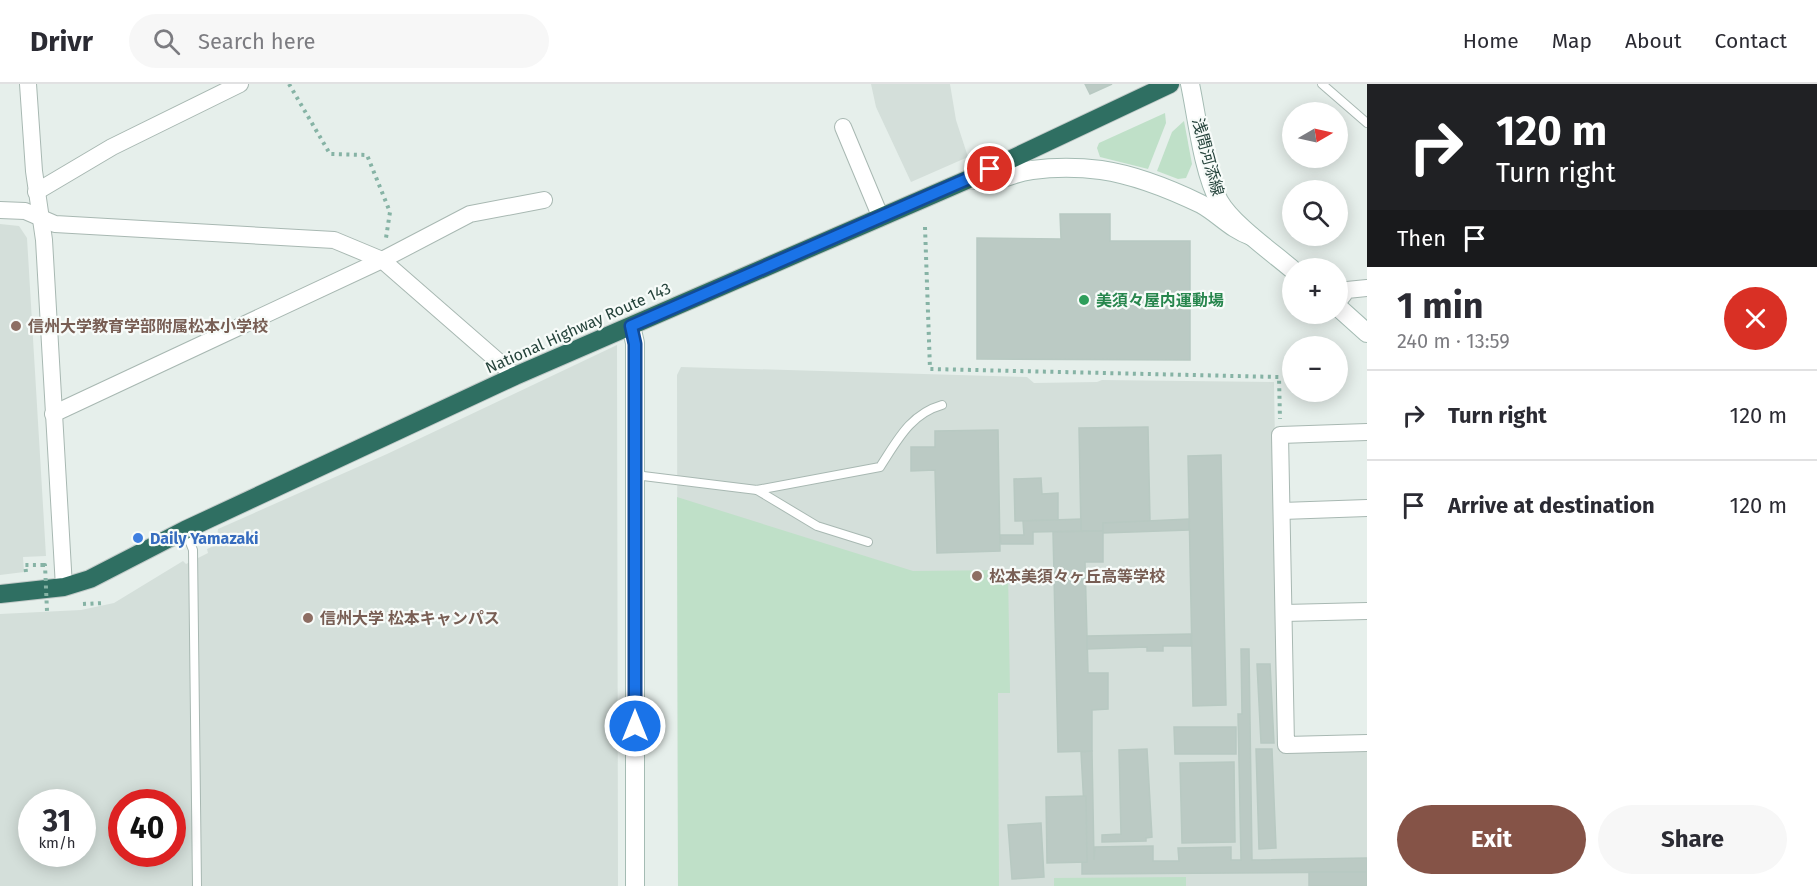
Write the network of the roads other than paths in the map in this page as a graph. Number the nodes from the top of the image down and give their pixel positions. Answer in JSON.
{"nodes":[{"id":1,"x":28,"y":84,"type":"edge"},
{"id":2,"x":240,"y":84,"type":"edge"},
{"id":3,"x":1170,"y":84,"type":"edge"},
{"id":4,"x":1190,"y":84,"type":"edge"},
{"id":5,"x":1322,"y":84,"type":"edge"},
{"id":6,"x":1367,"y":123,"type":"edge"},
{"id":7,"x":843,"y":127,"type":"dead end"},
{"id":8,"x":969,"y":179,"type":"junction"},
{"id":9,"x":36,"y":192,"type":"junction"},
{"id":10,"x":544,"y":200,"type":"dead end"},
{"id":11,"x":0,"y":210,"type":"edge"},
{"id":12,"x":40,"y":216,"type":"junction"},
{"id":13,"x":881,"y":218,"type":"junction"},
{"id":14,"x":1251,"y":236,"type":"junction"},
{"id":15,"x":382,"y":260,"type":"junction"},
{"id":16,"x":1282,"y":261,"type":"edge"},
{"id":17,"x":1367,"y":288,"type":"edge"},
{"id":18,"x":1348,"y":290,"type":"edge"},
{"id":19,"x":1348,"y":317,"type":"edge"},
{"id":20,"x":631,"y":326,"type":"junction"},
{"id":21,"x":1367,"y":333,"type":"edge"},
{"id":22,"x":515,"y":376,"type":"junction"},
{"id":23,"x":942,"y":405,"type":"dead end"},
{"id":24,"x":53,"y":414,"type":"junction"},
{"id":25,"x":1367,"y":432,"type":"edge"},
{"id":26,"x":635,"y":475,"type":"junction"},
{"id":27,"x":757,"y":490,"type":"junction"},
{"id":28,"x":1367,"y":508,"type":"edge"},
{"id":29,"x":1281,"y":511,"type":"junction"},
{"id":30,"x":185,"y":530,"type":"junction"},
{"id":31,"x":868,"y":542,"type":"dead end"},
{"id":32,"x":64,"y":587,"type":"junction"},
{"id":33,"x":0,"y":594,"type":"edge"},
{"id":34,"x":1367,"y":611,"type":"edge"},
{"id":35,"x":1284,"y":613,"type":"junction"},
{"id":36,"x":1367,"y":744,"type":"edge"},
{"id":37,"x":197,"y":886,"type":"edge"},
{"id":38,"x":635,"y":886,"type":"edge"}],
"edges":[{"from":1,"to":9,"type":"street"},
{"from":2,"to":9,"type":"street"},
{"from":3,"to":8,"type":"highway","name":"National Highway Route 143"},
{"from":4,"to":14,"type":"main road","name":"浅間河添線"},
{"from":5,"to":6,"type":"lane"},
{"from":7,"to":13,"type":"street"},
{"from":8,"to":13,"type":"highway","name":"National Highway Route 143"},
{"from":8,"to":14,"type":"main road"},
{"from":9,"to":12,"type":"street"},
{"from":10,"to":15,"type":"street"},
{"from":11,"to":12,"type":"street"},
{"from":12,"to":15,"type":"street"},
{"from":12,"to":24,"type":"street"},
{"from":13,"to":20,"type":"highway","name":"National Highway Route 143"},
{"from":14,"to":16,"type":"main road","name":"浅間河添線"},
{"from":15,"to":22,"type":"street"},
{"from":15,"to":24,"type":"street"},
{"from":17,"to":18,"type":"street"},
{"from":19,"to":21,"type":"main road"},
{"from":20,"to":22,"type":"highway","name":"National Highway Route 143"},
{"from":20,"to":26,"type":"main road"},
{"from":22,"to":30,"type":"highway","name":"National Highway Route 143"},
{"from":23,"to":27,"type":"lane"},
{"from":24,"to":32,"type":"street"},
{"from":25,"to":29,"type":"street"},
{"from":26,"to":27,"type":"lane"},
{"from":26,"to":38,"type":"main road"},
{"from":27,"to":31,"type":"lane"},
{"from":28,"to":29,"type":"street"},
{"from":29,"to":35,"type":"street"},
{"from":30,"to":32,"type":"highway","name":"National Highway Route 143"},
{"from":30,"to":37,"type":"lane"},
{"from":32,"to":33,"type":"highway","name":"National Highway Route 143"},
{"from":34,"to":35,"type":"street"},
{"from":35,"to":36,"type":"street"}]}
